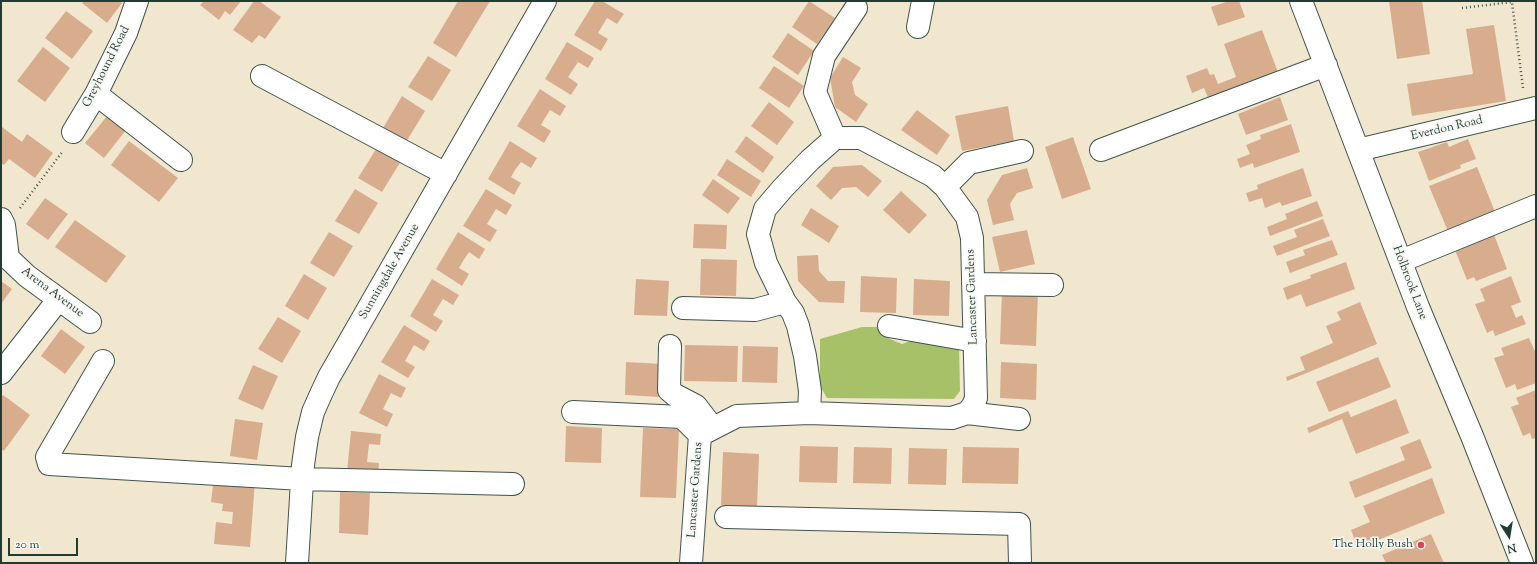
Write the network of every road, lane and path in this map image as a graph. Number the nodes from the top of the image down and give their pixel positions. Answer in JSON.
{"nodes":[{"id":1,"x":137,"y":1,"type":"edge"},
{"id":2,"x":545,"y":1,"type":"edge"},
{"id":3,"x":923,"y":1,"type":"edge"},
{"id":4,"x":1302,"y":1,"type":"edge"},
{"id":5,"x":856,"y":8,"type":"dead end"},
{"id":6,"x":1462,"y":8,"type":"dead end"},
{"id":7,"x":918,"y":26,"type":"dead end"},
{"id":8,"x":1326,"y":65,"type":"junction"},
{"id":9,"x":262,"y":76,"type":"dead end"},
{"id":10,"x":96,"y":94,"type":"junction"},
{"id":11,"x":1531,"y":109,"type":"edge"},
{"id":12,"x":73,"y":132,"type":"joint"},
{"id":13,"x":835,"y":138,"type":"junction"},
{"id":14,"x":1101,"y":150,"type":"dead end"},
{"id":15,"x":1358,"y":150,"type":"junction"},
{"id":16,"x":1022,"y":151,"type":"dead end"},
{"id":17,"x":181,"y":160,"type":"dead end"},
{"id":18,"x":446,"y":174,"type":"junction"},
{"id":19,"x":945,"y":187,"type":"junction"},
{"id":20,"x":1536,"y":206,"type":"edge"},
{"id":21,"x":2,"y":222,"type":"edge"},
{"id":22,"x":1401,"y":261,"type":"junction"},
{"id":23,"x":973,"y":284,"type":"junction"},
{"id":24,"x":1052,"y":285,"type":"dead end"},
{"id":25,"x":58,"y":300,"type":"junction"},
{"id":26,"x":784,"y":302,"type":"junction"},
{"id":27,"x":683,"y":308,"type":"dead end"},
{"id":28,"x":90,"y":322,"type":"dead end"},
{"id":29,"x":890,"y":326,"type":"dead end"},
{"id":30,"x":975,"y":341,"type":"junction"},
{"id":31,"x":670,"y":346,"type":"dead end"},
{"id":32,"x":103,"y":361,"type":"dead end"},
{"id":33,"x":1,"y":373,"type":"edge"},
{"id":34,"x":573,"y":412,"type":"dead end"},
{"id":35,"x":810,"y":413,"type":"junction"},
{"id":36,"x":968,"y":413,"type":"junction"},
{"id":37,"x":1019,"y":419,"type":"dead end"},
{"id":38,"x":707,"y":432,"type":"junction"},
{"id":39,"x":302,"y":479,"type":"junction"},
{"id":40,"x":513,"y":484,"type":"dead end"},
{"id":41,"x":726,"y":518,"type":"dead end"},
{"id":42,"x":297,"y":563,"type":"edge"},
{"id":43,"x":691,"y":563,"type":"edge"},
{"id":44,"x":1020,"y":563,"type":"edge"},
{"id":45,"x":1522,"y":563,"type":"edge"}],
"edges":[{"from":1,"to":10,"type":"street","name":"Greyhound Road"},
{"from":2,"to":18,"type":"street","name":"Sunningdale Avenue"},
{"from":3,"to":7,"type":"street"},
{"from":4,"to":8,"type":"street","name":"Holbrook Lane"},
{"from":5,"to":13,"type":"street"},
{"from":6,"to":11,"type":"path"},
{"from":8,"to":14,"type":"street"},
{"from":8,"to":15,"type":"street","name":"Holbrook Lane"},
{"from":9,"to":18,"type":"street"},
{"from":10,"to":12,"type":"street","name":"Greyhound Road"},
{"from":10,"to":17,"type":"street"},
{"from":11,"to":15,"type":"street","name":"Everdon Road"},
{"from":12,"to":21,"type":"path"},
{"from":13,"to":19,"type":"street","name":"Lancaster Gardens"},
{"from":13,"to":26,"type":"street"},
{"from":15,"to":22,"type":"street","name":"Holbrook Lane"},
{"from":16,"to":19,"type":"street"},
{"from":18,"to":39,"type":"street","name":"Sunningdale Avenue"},
{"from":19,"to":23,"type":"street","name":"Lancaster Gardens"},
{"from":20,"to":22,"type":"street"},
{"from":21,"to":25,"type":"street","name":"Arena Avenue"},
{"from":22,"to":45,"type":"street","name":"Holbrook Lane"},
{"from":23,"to":24,"type":"street"},
{"from":23,"to":30,"type":"street","name":"Lancaster Gardens"},
{"from":25,"to":28,"type":"street","name":"Arena Avenue"},
{"from":25,"to":33,"type":"street"},
{"from":26,"to":27,"type":"street"},
{"from":26,"to":35,"type":"street"},
{"from":29,"to":30,"type":"street"},
{"from":30,"to":36,"type":"street","name":"Lancaster Gardens"},
{"from":31,"to":38,"type":"street"},
{"from":32,"to":39,"type":"street"},
{"from":34,"to":38,"type":"street"},
{"from":35,"to":36,"type":"street","name":"Lancaster Gardens"},
{"from":35,"to":38,"type":"street","name":"Lancaster Gardens"},
{"from":36,"to":37,"type":"street","name":"Lancaster Gardens"},
{"from":38,"to":43,"type":"street","name":"Lancaster Gardens"},
{"from":39,"to":40,"type":"street"},
{"from":39,"to":42,"type":"street","name":"Sunningdale Avenue"},
{"from":41,"to":44,"type":"street"}]}
